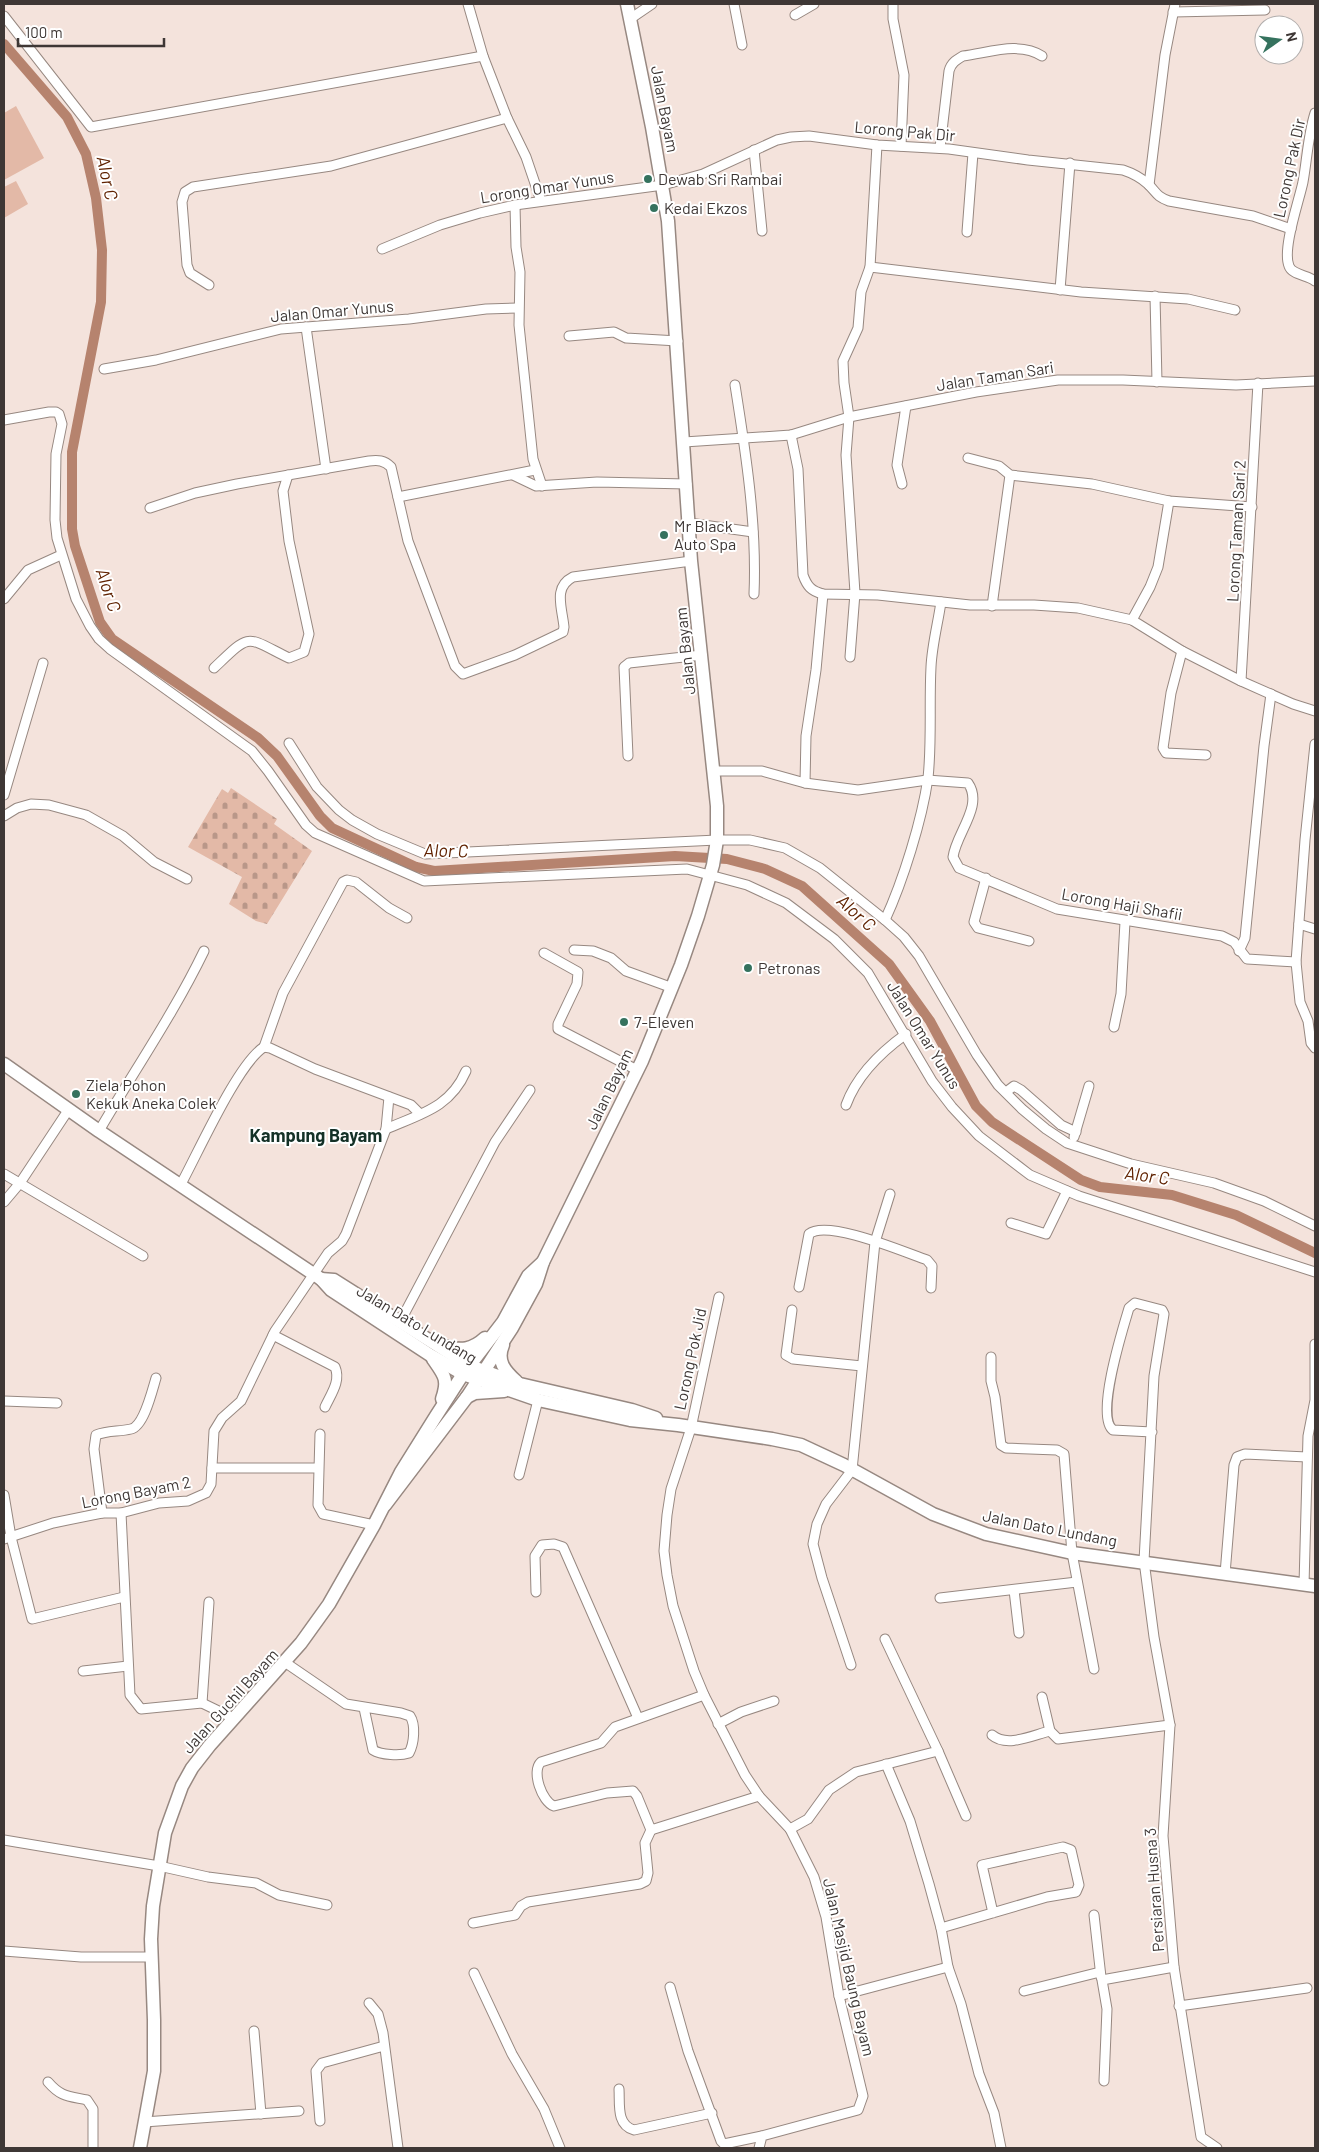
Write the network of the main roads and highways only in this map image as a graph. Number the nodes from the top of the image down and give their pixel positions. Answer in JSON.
{"nodes":[{"id":1,"x":627,"y":4,"type":"edge"},
{"id":2,"x":4,"y":1064,"type":"edge"},
{"id":3,"x":317,"y":1276,"type":"junction"},
{"id":4,"x":507,"y":1325,"type":"junction"},
{"id":5,"x":431,"y":1349,"type":"junction"},
{"id":6,"x":467,"y":1370,"type":"junction"},
{"id":7,"x":480,"y":1375,"type":"junction"},
{"id":8,"x":520,"y":1388,"type":"junction"},
{"id":9,"x":467,"y":1397,"type":"junction"},
{"id":10,"x":436,"y":1416,"type":"junction"},
{"id":11,"x":685,"y":1426,"type":"junction"},
{"id":12,"x":385,"y":1505,"type":"junction"},
{"id":13,"x":1310,"y":1586,"type":"edge"},
{"id":14,"x":140,"y":2148,"type":"edge"}],
"edges":[{"from":1,"to":4,"type":"main road","name":"Jalan Bayam"},
{"from":2,"to":3,"type":"main road","name":"Jalan Dato Lundang"},
{"from":3,"to":5,"type":"main road","name":"Jalan Dato Lundang"},
{"from":3,"to":5,"type":"main road","name":"Jalan Dato Lundang"},
{"from":4,"to":5,"type":"main road"},
{"from":4,"to":6,"type":"main road","name":"Jalan Bayam"},
{"from":4,"to":7,"type":"main road","name":"Jalan Bayam"},
{"from":4,"to":8,"type":"main road"},
{"from":5,"to":6,"type":"main road","name":"Jalan Dato Lundang"},
{"from":5,"to":10,"type":"main road"},
{"from":6,"to":7,"type":"main road","name":"Jalan Dato Lundang"},
{"from":6,"to":10,"type":"main road","name":"Jalan Guchil Bayam"},
{"from":7,"to":8,"type":"main road","name":"Jalan Dato Lundang"},
{"from":7,"to":9,"type":"main road","name":"Jalan Guchil Bayam"},
{"from":8,"to":9,"type":"main road"},
{"from":8,"to":11,"type":"main road","name":"Jalan Dato Lundang"},
{"from":8,"to":11,"type":"main road","name":"Jalan Dato Lundang"},
{"from":9,"to":12,"type":"main road","name":"Jalan Guchil Bayam"},
{"from":10,"to":12,"type":"main road","name":"Jalan Guchil Bayam"},
{"from":11,"to":13,"type":"main road","name":"Jalan Dato Lundang"},
{"from":12,"to":14,"type":"main road","name":"Jalan Guchil Bayam"}]}
